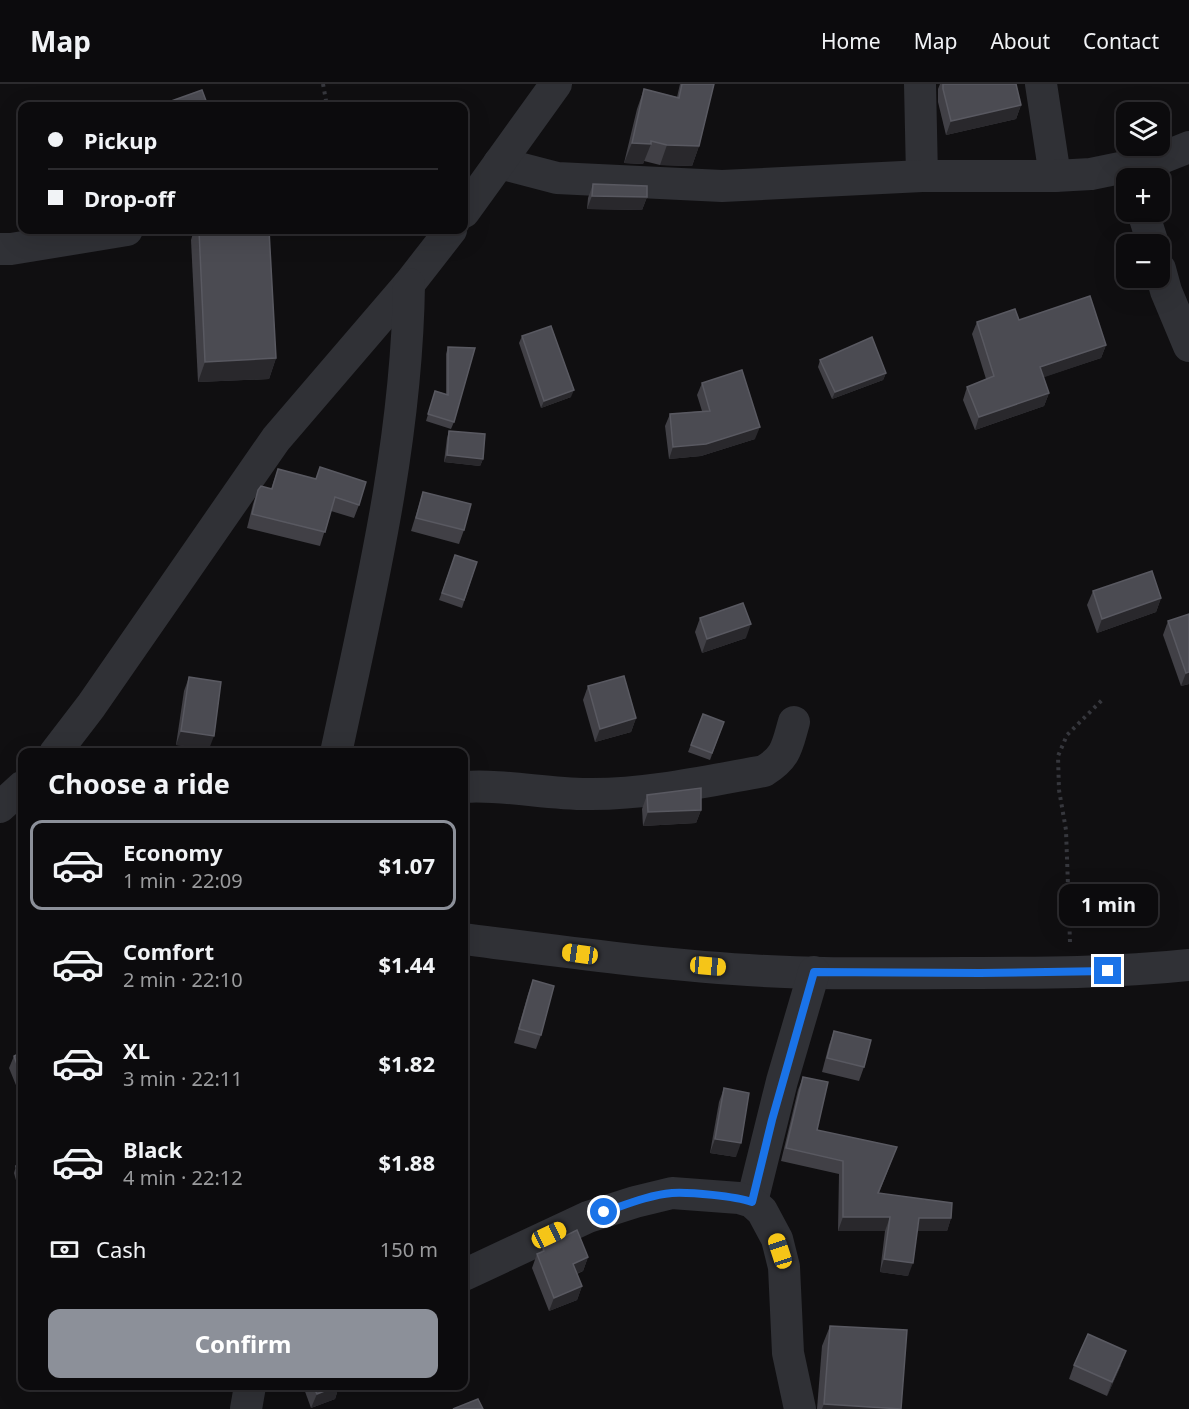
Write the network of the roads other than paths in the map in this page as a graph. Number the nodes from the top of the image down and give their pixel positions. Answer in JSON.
{"nodes":[{"id":1,"x":556,"y":84,"type":"edge"},
{"id":2,"x":920,"y":84,"type":"edge"},
{"id":3,"x":1041,"y":84,"type":"edge"},
{"id":4,"x":1189,"y":147,"type":"edge"},
{"id":5,"x":499,"y":163,"type":"junction"},
{"id":6,"x":1141,"y":168,"type":"edge"},
{"id":7,"x":1116,"y":173,"type":"edge"},
{"id":8,"x":922,"y":176,"type":"junction"},
{"id":9,"x":1055,"y":176,"type":"junction"},
{"id":10,"x":468,"y":206,"type":"edge"},
{"id":11,"x":103,"y":234,"type":"edge"},
{"id":12,"x":448,"y":234,"type":"edge"},
{"id":13,"x":0,"y":249,"type":"edge"},
{"id":14,"x":409,"y":284,"type":"junction"},
{"id":15,"x":1165,"y":288,"type":"edge"},
{"id":16,"x":1189,"y":346,"type":"edge"},
{"id":17,"x":794,"y":722,"type":"dead end"},
{"id":18,"x":58,"y":748,"type":"edge"},
{"id":19,"x":337,"y":748,"type":"edge"},
{"id":20,"x":468,"y":787,"type":"edge"},
{"id":21,"x":18,"y":791,"type":"edge"},
{"id":22,"x":0,"y":808,"type":"edge"},
{"id":23,"x":18,"y":813,"type":"edge"},
{"id":24,"x":468,"y":940,"type":"edge"},
{"id":25,"x":1189,"y":965,"type":"edge"},
{"id":26,"x":814,"y":972,"type":"junction"},
{"id":27,"x":752,"y":1202,"type":"junction"},
{"id":28,"x":468,"y":1273,"type":"edge"},
{"id":29,"x":249,"y":1390,"type":"edge"},
{"id":30,"x":246,"y":1409,"type":"edge"},
{"id":31,"x":800,"y":1409,"type":"edge"}],
"edges":[{"from":1,"to":5,"type":"street"},
{"from":2,"to":8,"type":"street"},
{"from":3,"to":9,"type":"street"},
{"from":4,"to":6,"type":"street"},
{"from":5,"to":8,"type":"street"},
{"from":5,"to":10,"type":"street"},
{"from":7,"to":9,"type":"street"},
{"from":8,"to":9,"type":"street"},
{"from":11,"to":13,"type":"street"},
{"from":12,"to":14,"type":"street"},
{"from":14,"to":18,"type":"street"},
{"from":14,"to":19,"type":"street"},
{"from":15,"to":16,"type":"street"},
{"from":17,"to":20,"type":"street"},
{"from":21,"to":22,"type":"street"},
{"from":22,"to":23,"type":"street"},
{"from":24,"to":26,"type":"street"},
{"from":25,"to":26,"type":"street"},
{"from":26,"to":27,"type":"street"},
{"from":27,"to":28,"type":"street"},
{"from":27,"to":31,"type":"street"},
{"from":29,"to":30,"type":"street"}]}
